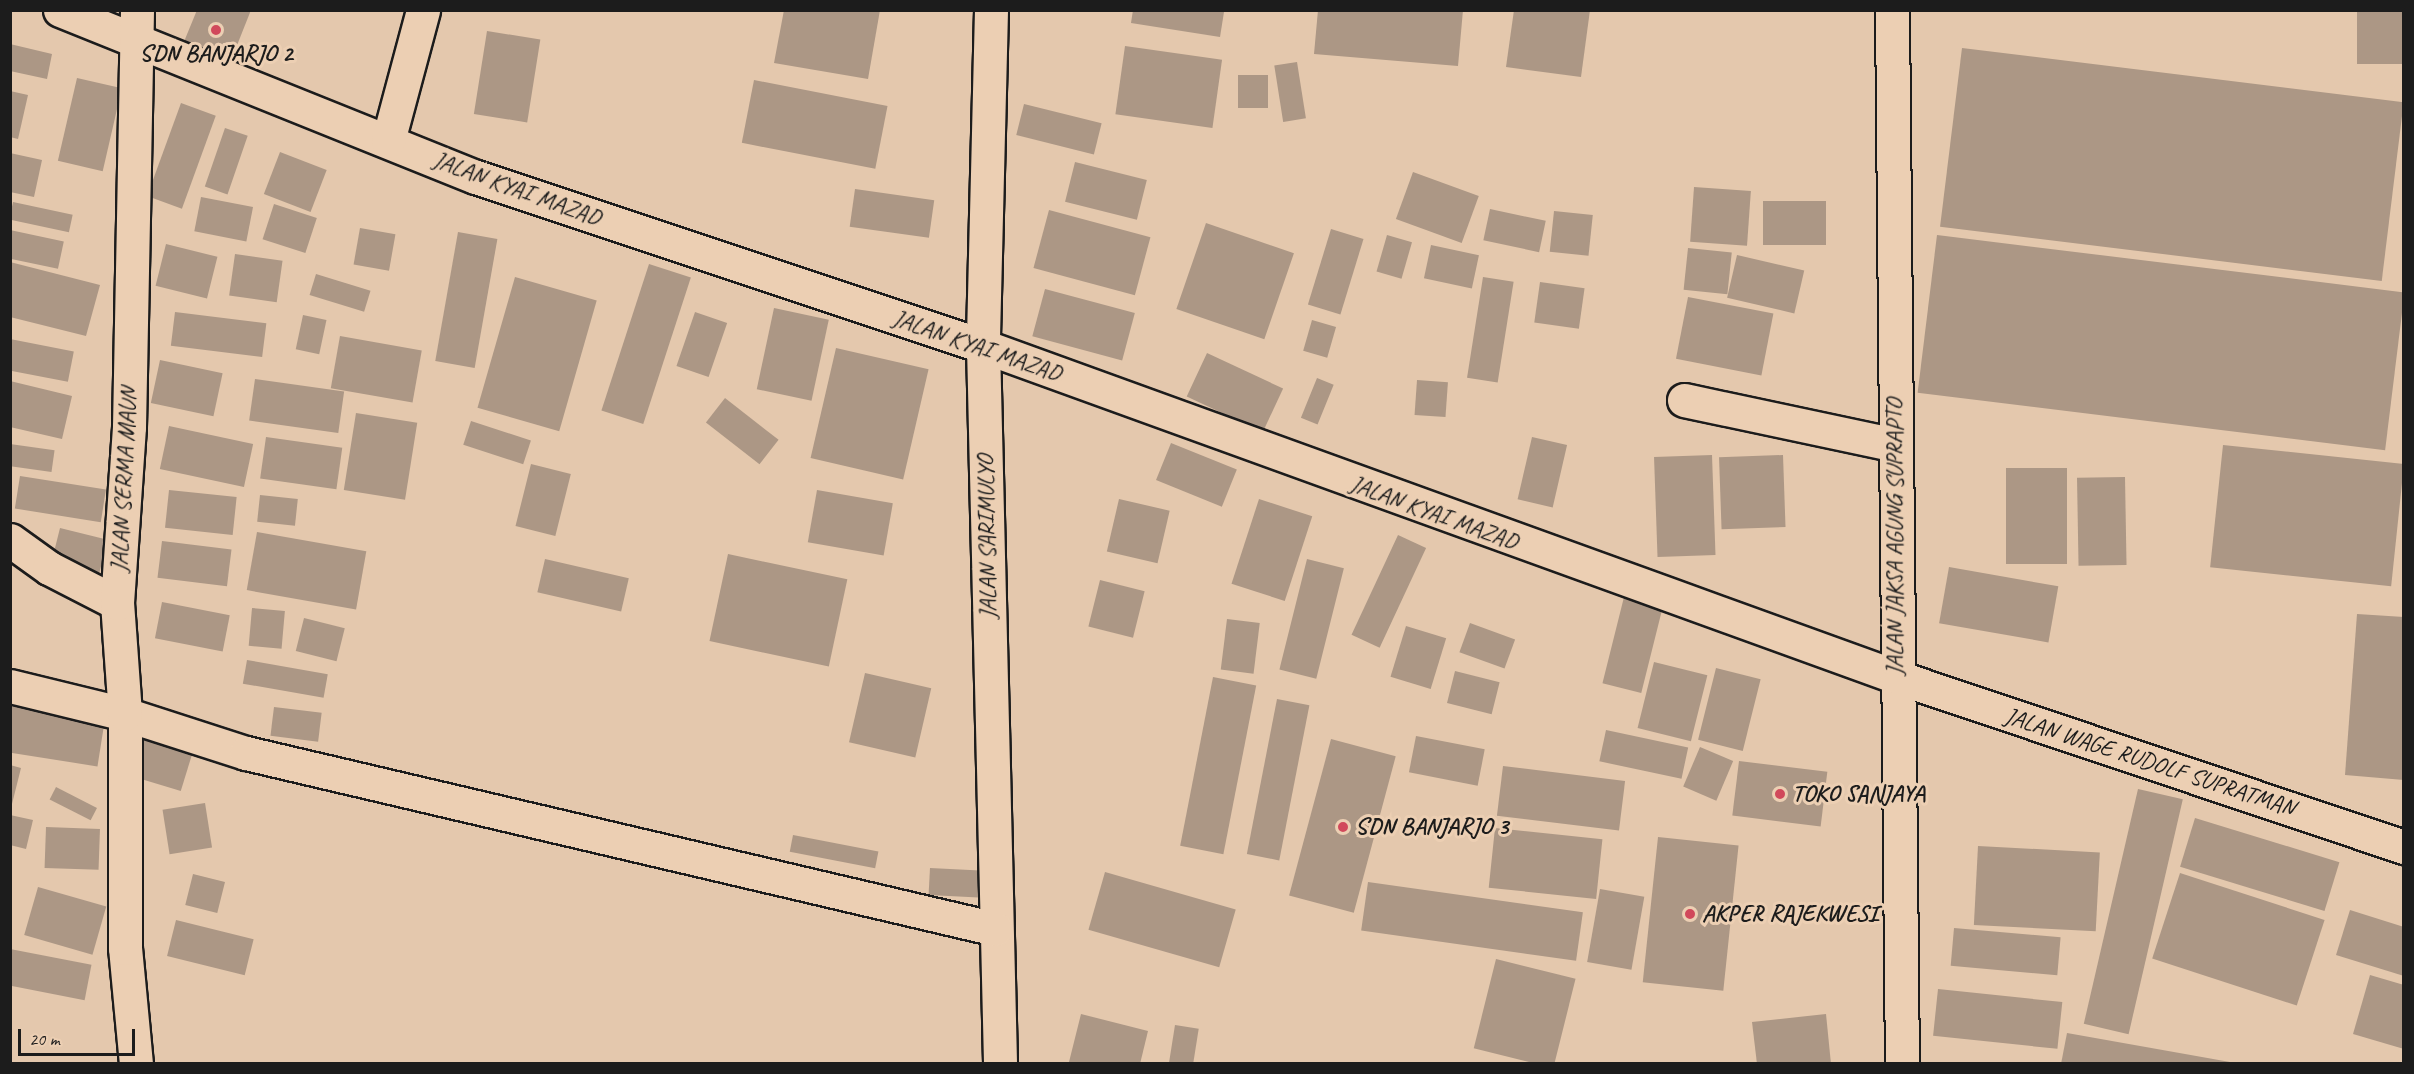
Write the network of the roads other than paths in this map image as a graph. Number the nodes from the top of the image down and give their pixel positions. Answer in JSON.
{"nodes":[{"id":1,"x":60,"y":10,"type":"edge"},
{"id":2,"x":423,"y":10,"type":"edge"},
{"id":3,"x":991,"y":10,"type":"edge"},
{"id":4,"x":1892,"y":10,"type":"edge"},
{"id":5,"x":137,"y":24,"type":"edge"},
{"id":6,"x":388,"y":141,"type":"junction"},
{"id":7,"x":983,"y":346,"type":"junction"},
{"id":8,"x":1684,"y":400,"type":"dead end"},
{"id":9,"x":1895,"y":445,"type":"junction"},
{"id":10,"x":10,"y":540,"type":"edge"},
{"id":11,"x":117,"y":603,"type":"junction"},
{"id":12,"x":1896,"y":677,"type":"junction"},
{"id":13,"x":10,"y":686,"type":"edge"},
{"id":14,"x":125,"y":714,"type":"junction"},
{"id":15,"x":2403,"y":847,"type":"edge"},
{"id":16,"x":996,"y":929,"type":"junction"},
{"id":17,"x":136,"y":1064,"type":"edge"},
{"id":18,"x":1000,"y":1064,"type":"edge"},
{"id":19,"x":1902,"y":1064,"type":"edge"}],
"edges":[{"from":1,"to":5,"type":"street","name":"JALAN KYAI MAZAD"},
{"from":2,"to":6,"type":"street"},
{"from":3,"to":7,"type":"street","name":"JALAN SARIMULYO"},
{"from":4,"to":9,"type":"street","name":"JALAN JAKSA AGUNG SUPRAPTO"},
{"from":5,"to":6,"type":"street","name":"JALAN KYAI MAZAD"},
{"from":5,"to":11,"type":"street","name":"JALAN SERMA MAUN"},
{"from":6,"to":7,"type":"street","name":"JALAN KYAI MAZAD"},
{"from":7,"to":12,"type":"street","name":"JALAN KYAI MAZAD"},
{"from":7,"to":16,"type":"street","name":"JALAN SARIMULYO"},
{"from":8,"to":9,"type":"street"},
{"from":9,"to":12,"type":"street","name":"JALAN JAKSA AGUNG SUPRAPTO"},
{"from":10,"to":11,"type":"street"},
{"from":11,"to":14,"type":"street","name":"JALAN SERMA MAUN"},
{"from":12,"to":15,"type":"street","name":"JALAN WAGE RUDOLF SUPRATMAN"},
{"from":12,"to":19,"type":"street","name":"JALAN JAKSA AGUNG SUPRAPTO"},
{"from":13,"to":14,"type":"street"},
{"from":14,"to":16,"type":"street"},
{"from":14,"to":17,"type":"street","name":"JALAN SERMA MAUN"},
{"from":16,"to":18,"type":"street","name":"JALAN SARIMULYO"}]}
